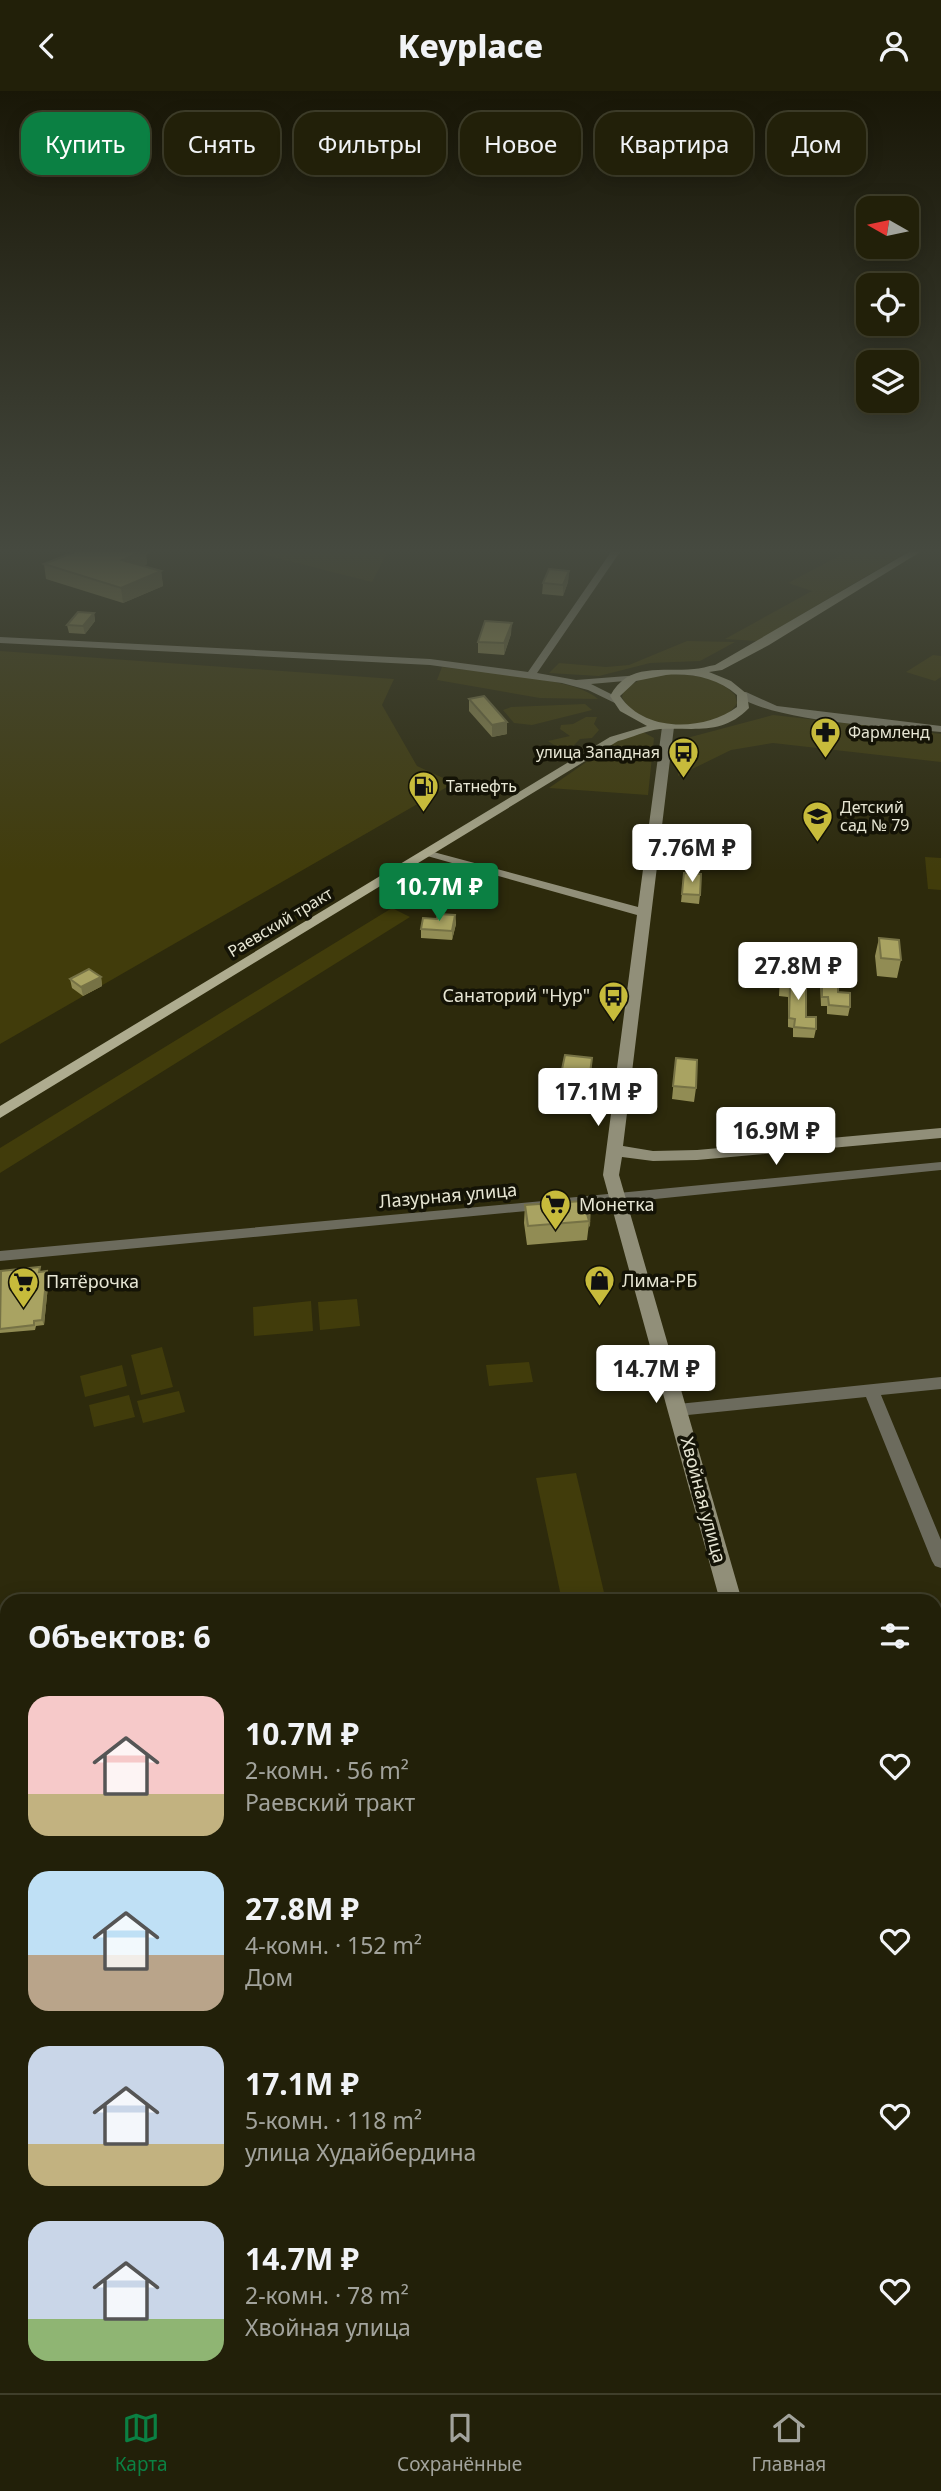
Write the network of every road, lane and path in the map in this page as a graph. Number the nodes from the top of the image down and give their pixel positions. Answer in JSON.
{"nodes":[{"id":1,"x":328,"y":656,"type":"edge"},
{"id":2,"x":544,"y":656,"type":"edge"},
{"id":3,"x":739,"y":656,"type":"edge"},
{"id":4,"x":753,"y":656,"type":"edge"},
{"id":5,"x":693,"y":672,"type":"junction"},
{"id":6,"x":531,"y":675,"type":"junction"},
{"id":7,"x":636,"y":677,"type":"junction"},
{"id":8,"x":563,"y":680,"type":"junction"},
{"id":9,"x":730,"y":684,"type":"junction"},
{"id":10,"x":742,"y":694,"type":"junction"},
{"id":11,"x":619,"y":705,"type":"junction"},
{"id":12,"x":775,"y":709,"type":"junction"},
{"id":13,"x":737,"y":714,"type":"junction"},
{"id":14,"x":665,"y":726,"type":"junction"},
{"id":15,"x":941,"y":729,"type":"edge"},
{"id":16,"x":614,"y":739,"type":"junction"},
{"id":17,"x":426,"y":855,"type":"junction"},
{"id":18,"x":645,"y":913,"type":"junction"},
{"id":19,"x":0,"y":1113,"type":"edge"},
{"id":20,"x":941,"y":1133,"type":"edge"},
{"id":21,"x":614,"y":1150,"type":"junction"},
{"id":22,"x":941,"y":1166,"type":"edge"},
{"id":23,"x":616,"y":1198,"type":"junction"},
{"id":24,"x":0,"y":1256,"type":"edge"},
{"id":25,"x":941,"y":1383,"type":"edge"},
{"id":26,"x":871,"y":1390,"type":"junction"},
{"id":27,"x":678,"y":1410,"type":"junction"},
{"id":28,"x":941,"y":1561,"type":"edge"},
{"id":29,"x":728,"y":1594,"type":"edge"}],
"edges":[{"from":1,"to":6,"type":"main road"},
{"from":2,"to":6,"type":"main road"},
{"from":3,"to":5,"type":"main road"},
{"from":4,"to":9,"type":"main road"},
{"from":5,"to":7,"type":"main road"},
{"from":5,"to":9,"type":"main road"},
{"from":6,"to":8,"type":"main road"},
{"from":7,"to":8,"type":"main road"},
{"from":7,"to":11,"type":"main road"},
{"from":8,"to":11,"type":"main road"},
{"from":9,"to":10,"type":"main road"},
{"from":10,"to":12,"type":"main road"},
{"from":10,"to":13,"type":"main road"},
{"from":11,"to":14,"type":"main road"},
{"from":11,"to":16,"type":"main road"},
{"from":12,"to":13,"type":"main road"},
{"from":12,"to":15,"type":"main road"},
{"from":13,"to":14,"type":"main road"},
{"from":14,"to":16,"type":"main road","name":"Раевский тракт"},
{"from":14,"to":18,"type":"main road","name":"Хвойная улица"},
{"from":16,"to":17,"type":"main road","name":"Раевский тракт"},
{"from":17,"to":18,"type":"main road"},
{"from":17,"to":19,"type":"main road","name":"Раевский тракт"},
{"from":18,"to":21,"type":"main road","name":"Хвойная улица"},
{"from":20,"to":21,"type":"main road"},
{"from":21,"to":23,"type":"main road","name":"Хвойная улица"},
{"from":22,"to":23,"type":"street","name":"Лазурная улица"},
{"from":23,"to":24,"type":"street","name":"Лазурная улица"},
{"from":23,"to":27,"type":"main road","name":"Хвойная улица"},
{"from":25,"to":26,"type":"street"},
{"from":26,"to":27,"type":"street"},
{"from":26,"to":28,"type":"street"},
{"from":27,"to":29,"type":"main road","name":"Хвойная улица"}]}
